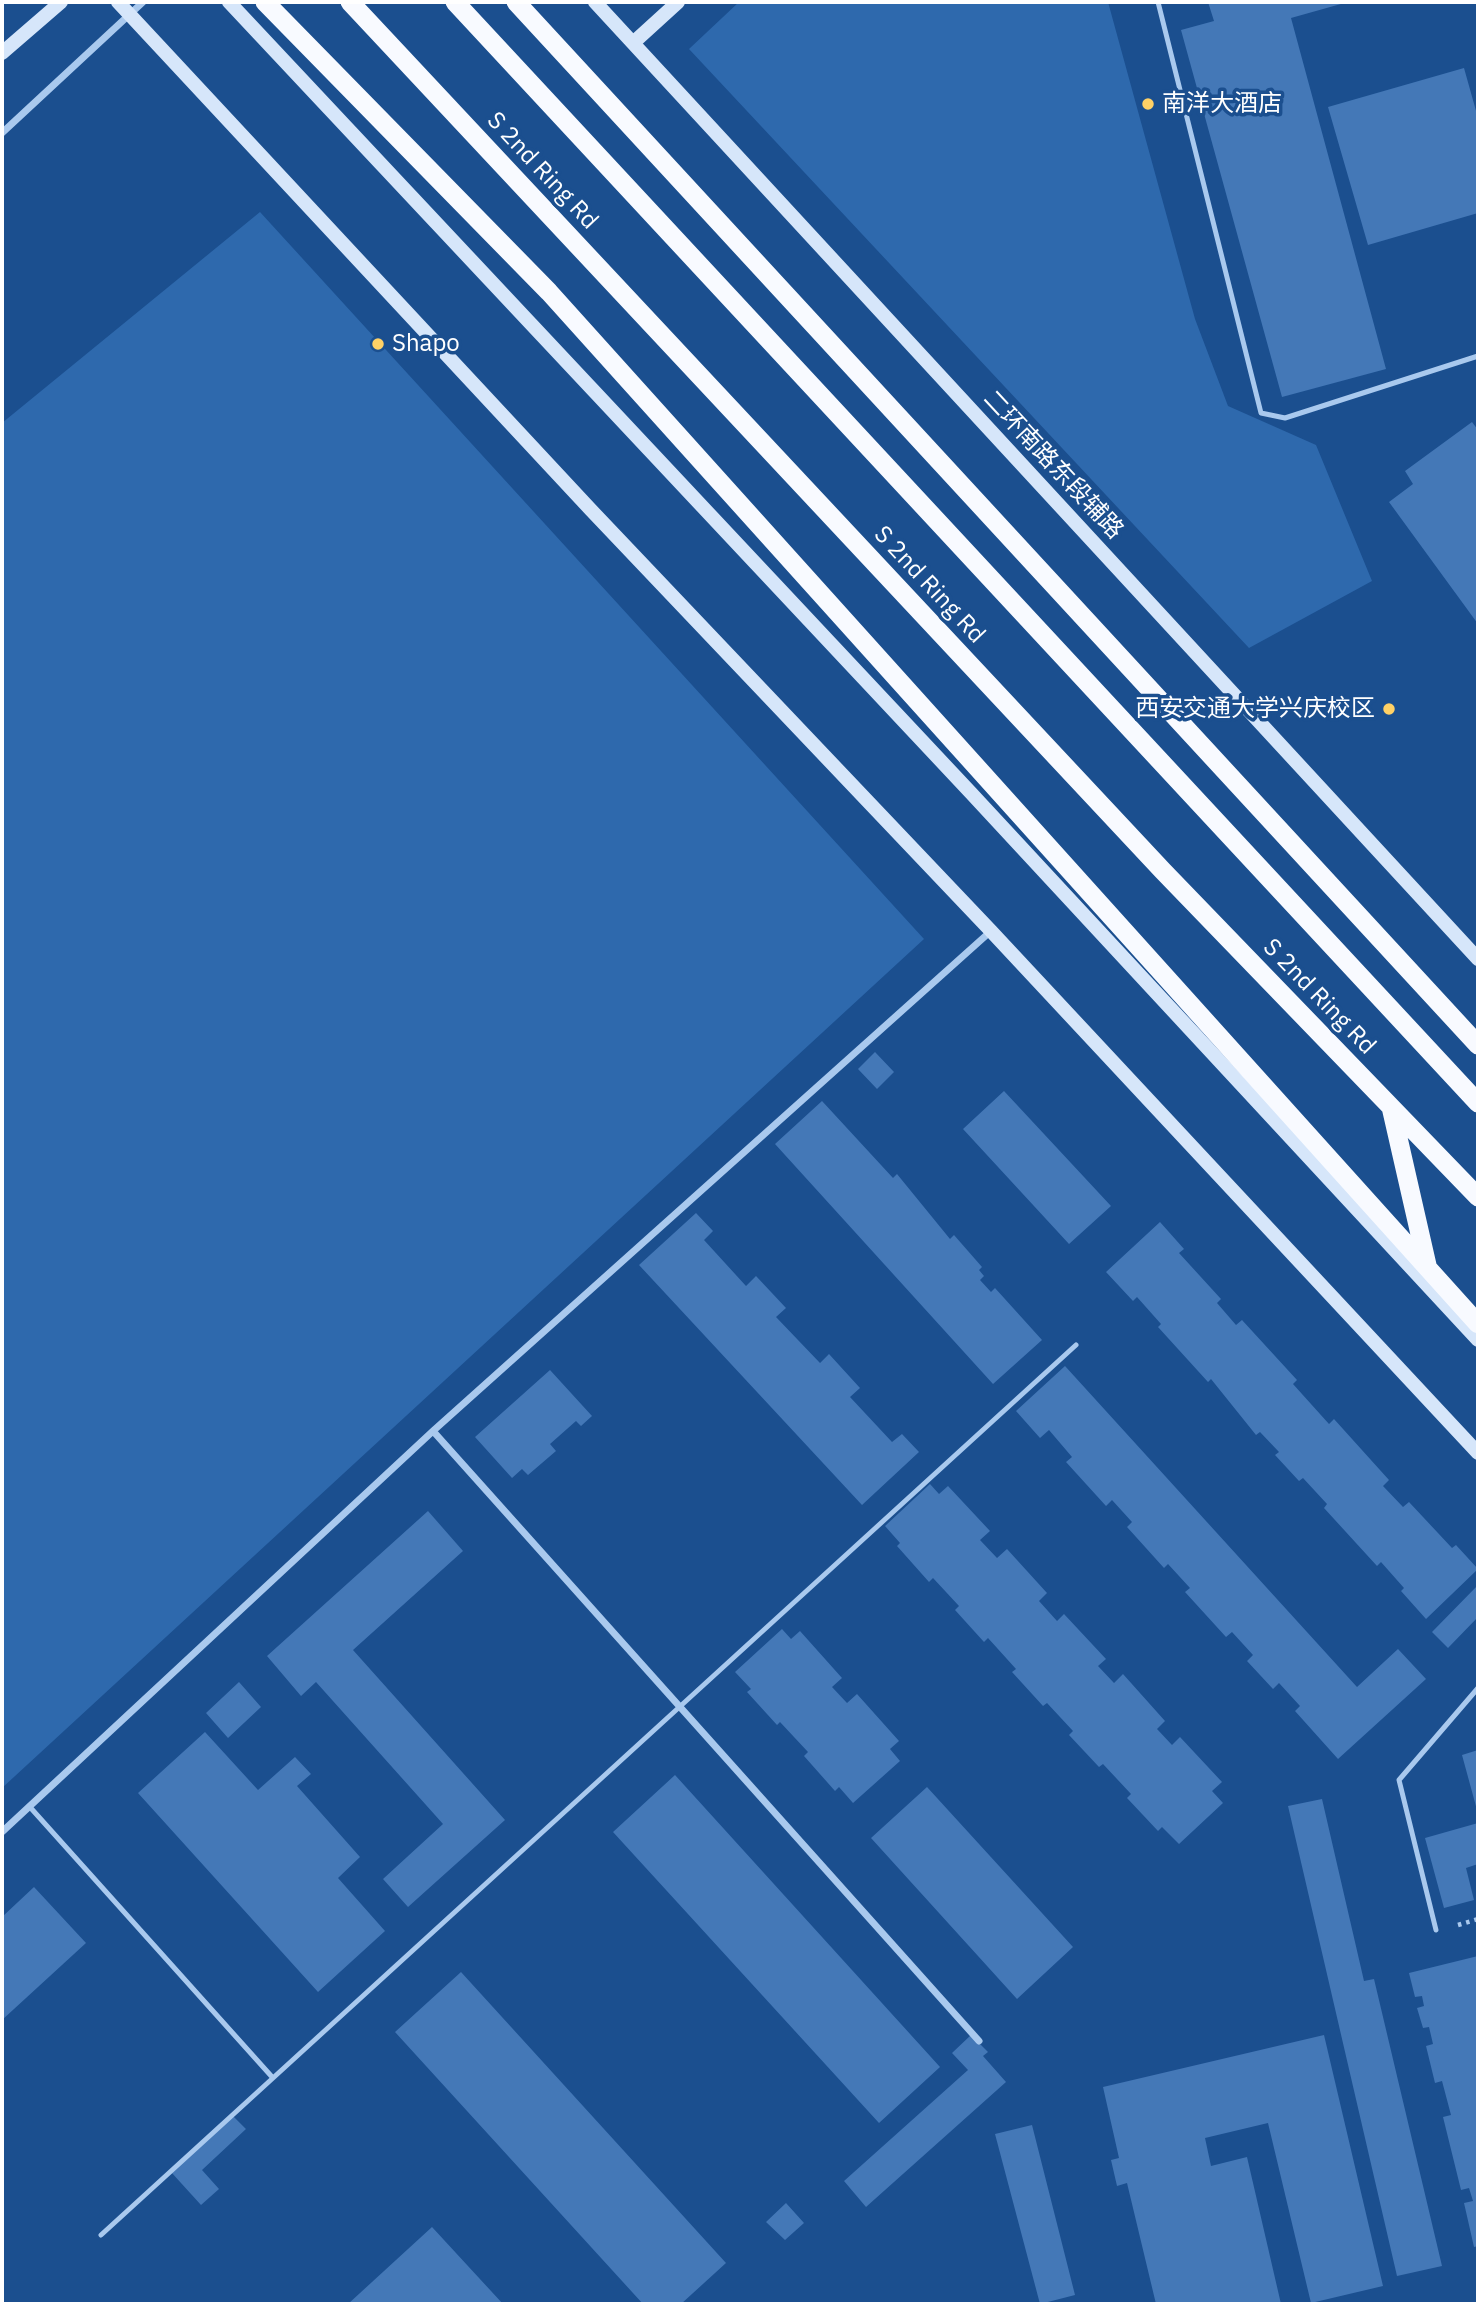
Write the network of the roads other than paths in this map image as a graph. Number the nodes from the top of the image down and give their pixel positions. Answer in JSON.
{"nodes":[{"id":1,"x":61,"y":2,"type":"edge"},
{"id":2,"x":118,"y":2,"type":"edge"},
{"id":3,"x":143,"y":2,"type":"edge"},
{"id":4,"x":229,"y":2,"type":"edge"},
{"id":5,"x":265,"y":2,"type":"edge"},
{"id":6,"x":350,"y":2,"type":"edge"},
{"id":7,"x":455,"y":2,"type":"edge"},
{"id":8,"x":516,"y":2,"type":"edge"},
{"id":9,"x":595,"y":2,"type":"edge"},
{"id":10,"x":678,"y":2,"type":"edge"},
{"id":11,"x":1158,"y":2,"type":"edge"},
{"id":12,"x":130,"y":14,"type":"junction"},
{"id":13,"x":632,"y":43,"type":"junction"},
{"id":14,"x":2,"y":53,"type":"edge"},
{"id":15,"x":2,"y":133,"type":"edge"},
{"id":16,"x":1478,"y":356,"type":"edge"},
{"id":17,"x":991,"y":931,"type":"junction"},
{"id":18,"x":1478,"y":959,"type":"edge"},
{"id":19,"x":1478,"y":1045,"type":"edge"},
{"id":20,"x":1478,"y":1103,"type":"edge"},
{"id":21,"x":1390,"y":1106,"type":"junction"},
{"id":22,"x":1478,"y":1197,"type":"edge"},
{"id":23,"x":1432,"y":1291,"type":"junction"},
{"id":24,"x":1478,"y":1324,"type":"edge"},
{"id":25,"x":1478,"y":1340,"type":"edge"},
{"id":26,"x":1076,"y":1345,"type":"dead end"},
{"id":27,"x":433,"y":1431,"type":"junction"},
{"id":28,"x":1478,"y":1454,"type":"edge"},
{"id":29,"x":1478,"y":1688,"type":"edge"},
{"id":30,"x":680,"y":1706,"type":"junction"},
{"id":31,"x":29,"y":1807,"type":"junction"},
{"id":32,"x":2,"y":1832,"type":"edge"},
{"id":33,"x":1436,"y":1930,"type":"dead end"},
{"id":34,"x":979,"y":2040,"type":"dead end"},
{"id":35,"x":273,"y":2078,"type":"junction"},
{"id":36,"x":101,"y":2235,"type":"dead end"}],
"edges":[{"from":1,"to":14,"type":"main road"},
{"from":2,"to":12,"type":"main road"},
{"from":3,"to":12,"type":"street"},
{"from":4,"to":23,"type":"main road"},
{"from":5,"to":24,"type":"highway"},
{"from":6,"to":21,"type":"highway","name":"S 2nd Ring Rd"},
{"from":7,"to":20,"type":"highway","name":"S 2nd Ring Rd"},
{"from":8,"to":19,"type":"highway"},
{"from":9,"to":13,"type":"main road","name":"二环南路东段辅路"},
{"from":10,"to":13,"type":"main road"},
{"from":11,"to":16,"type":"lane"},
{"from":12,"to":15,"type":"street"},
{"from":12,"to":17,"type":"main road"},
{"from":13,"to":18,"type":"main road","name":"二环南路东段辅路"},
{"from":17,"to":27,"type":"street"},
{"from":17,"to":28,"type":"main road"},
{"from":21,"to":22,"type":"highway","name":"S 2nd Ring Rd"},
{"from":21,"to":23,"type":"highway"},
{"from":23,"to":25,"type":"main road"},
{"from":26,"to":30,"type":"lane"},
{"from":27,"to":30,"type":"street"},
{"from":27,"to":31,"type":"street"},
{"from":29,"to":33,"type":"lane"},
{"from":30,"to":34,"type":"street"},
{"from":30,"to":35,"type":"lane"},
{"from":31,"to":32,"type":"street"},
{"from":31,"to":35,"type":"lane"},
{"from":35,"to":36,"type":"lane"}]}
